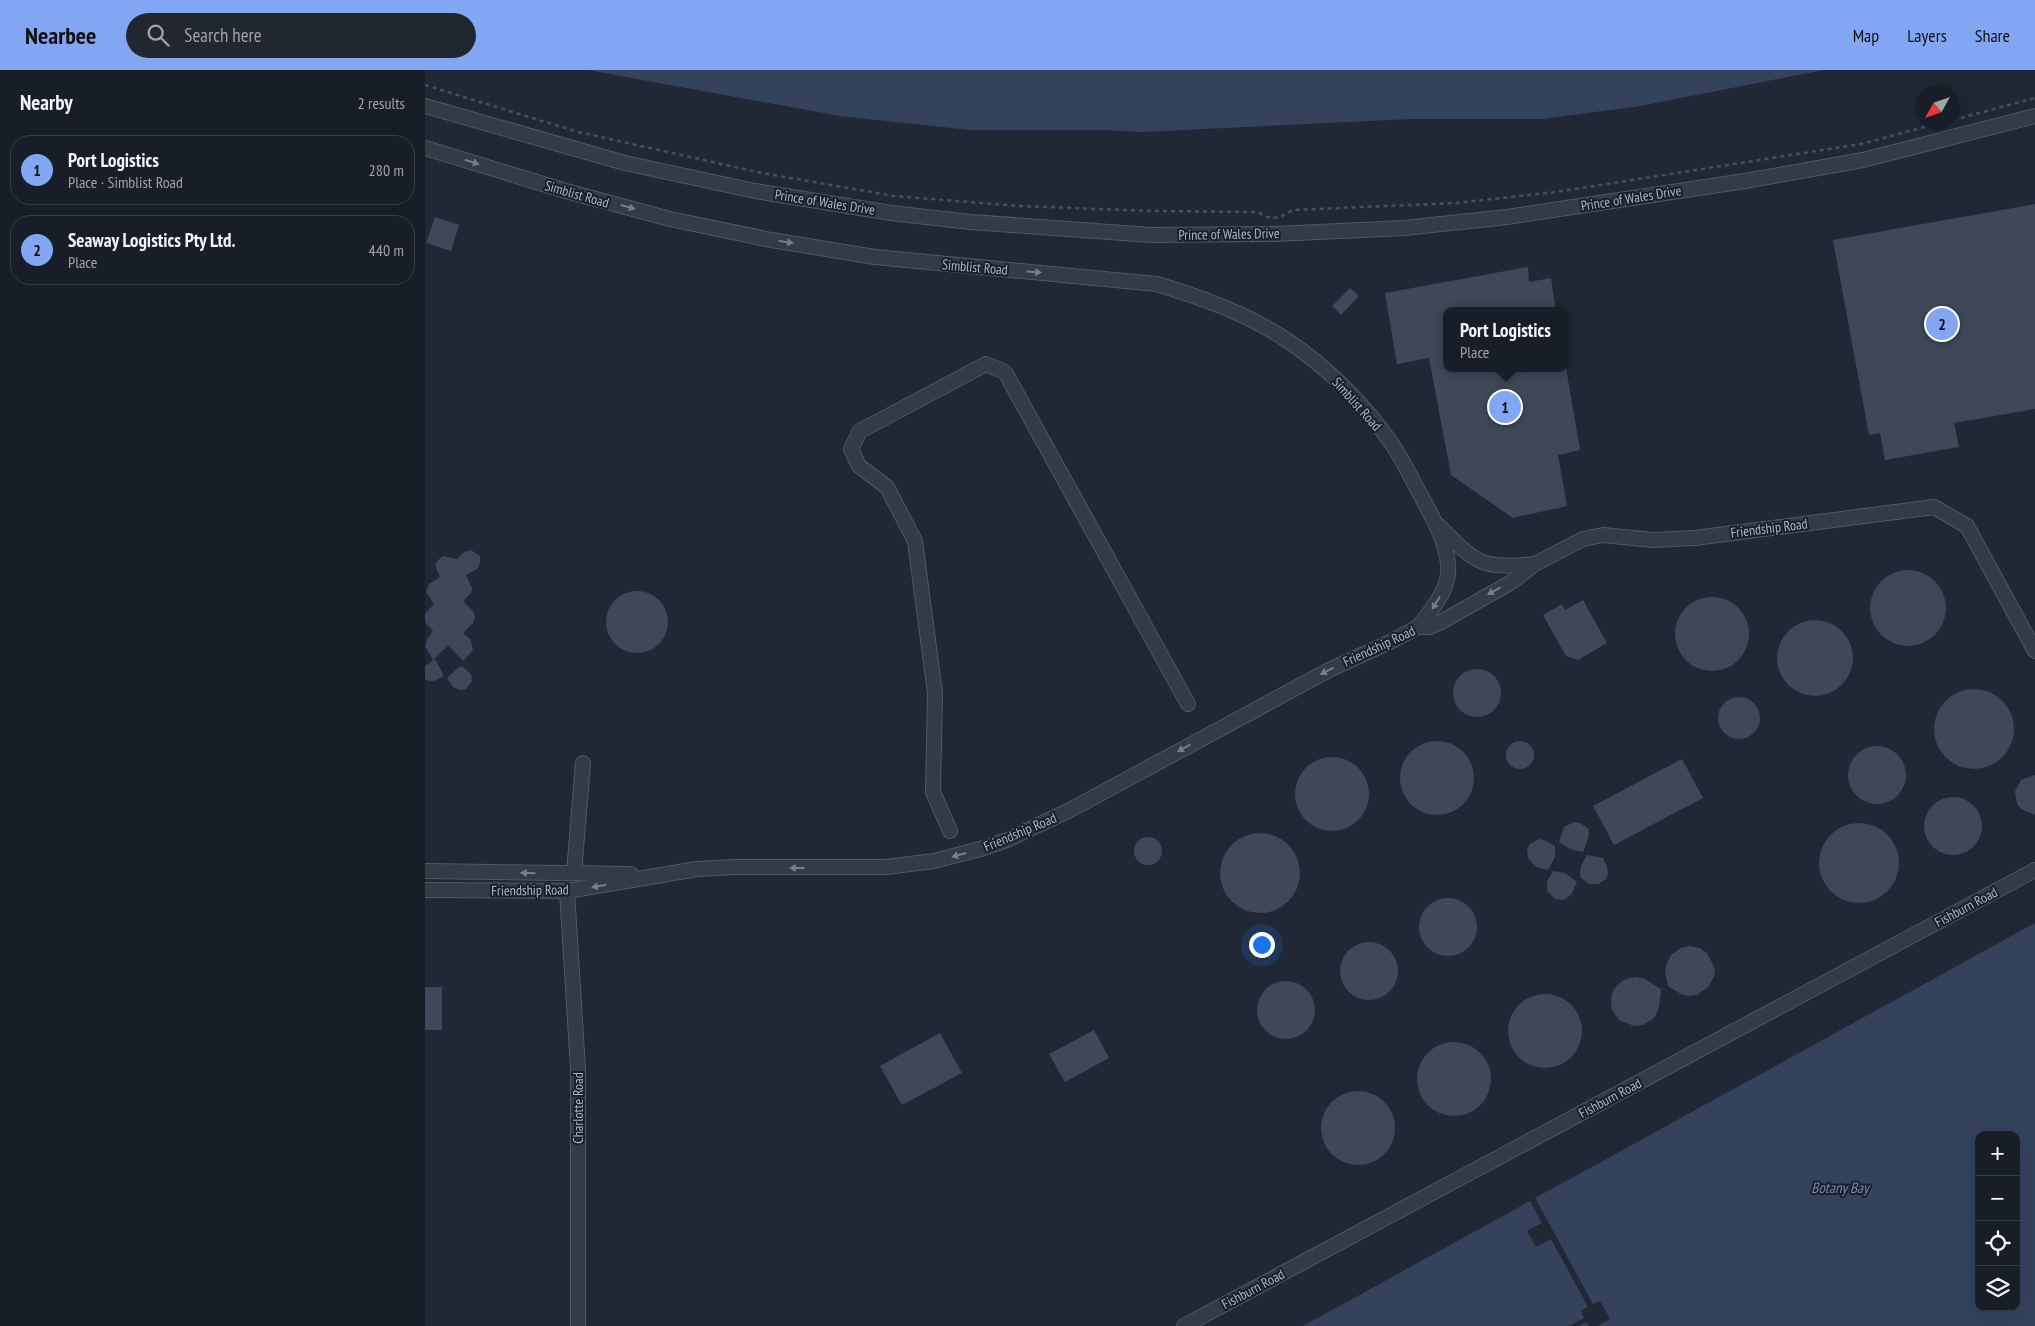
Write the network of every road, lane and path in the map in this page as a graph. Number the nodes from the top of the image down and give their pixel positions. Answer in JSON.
{"nodes":[{"id":1,"x":425,"y":85,"type":"edge"},
{"id":2,"x":2035,"y":98,"type":"edge"},
{"id":3,"x":425,"y":106,"type":"edge"},
{"id":4,"x":2035,"y":116,"type":"edge"},
{"id":5,"x":1960,"y":118,"type":"edge"},
{"id":6,"x":1915,"y":130,"type":"edge"},
{"id":7,"x":425,"y":148,"type":"edge"},
{"id":8,"x":1437,"y":523,"type":"junction"},
{"id":9,"x":1535,"y":564,"type":"junction"},
{"id":10,"x":1418,"y":627,"type":"junction"},
{"id":11,"x":2035,"y":651,"type":"edge"},
{"id":12,"x":1188,"y":704,"type":"dead end"},
{"id":13,"x":583,"y":763,"type":"dead end"},
{"id":14,"x":950,"y":831,"type":"dead end"},
{"id":15,"x":2035,"y":870,"type":"edge"},
{"id":16,"x":425,"y":871,"type":"edge"},
{"id":17,"x":574,"y":873,"type":"junction"},
{"id":18,"x":664,"y":874,"type":"junction"},
{"id":19,"x":425,"y":890,"type":"edge"},
{"id":20,"x":567,"y":891,"type":"junction"},
{"id":21,"x":578,"y":1326,"type":"edge"},
{"id":22,"x":1184,"y":1326,"type":"edge"}],
"edges":[{"from":1,"to":6,"type":"path"},
{"from":2,"to":5,"type":"path"},
{"from":3,"to":4,"type":"street","name":"Prince of Wales Drive"},
{"from":7,"to":8,"type":"street","name":"Simblist Road","one_way":true},
{"from":8,"to":9,"type":"street","name":"Simblist Road"},
{"from":8,"to":10,"type":"street","name":"Simblist Road","one_way":true},
{"from":9,"to":10,"type":"street","name":"Friendship Road","one_way":true},
{"from":9,"to":11,"type":"street","name":"Friendship Road"},
{"from":10,"to":18,"type":"street","name":"Friendship Road","one_way":true},
{"from":12,"to":14,"type":"street"},
{"from":13,"to":17,"type":"street"},
{"from":15,"to":22,"type":"street","name":"Fishburn Road"},
{"from":17,"to":16,"type":"street","name":"Friendship Road","one_way":true},
{"from":17,"to":18,"type":"street","name":"Friendship Road"},
{"from":18,"to":20,"type":"street","name":"Friendship Road","one_way":true},
{"from":19,"to":20,"type":"street","name":"Friendship Road"},
{"from":20,"to":21,"type":"street","name":"Charlotte Road"}]}
